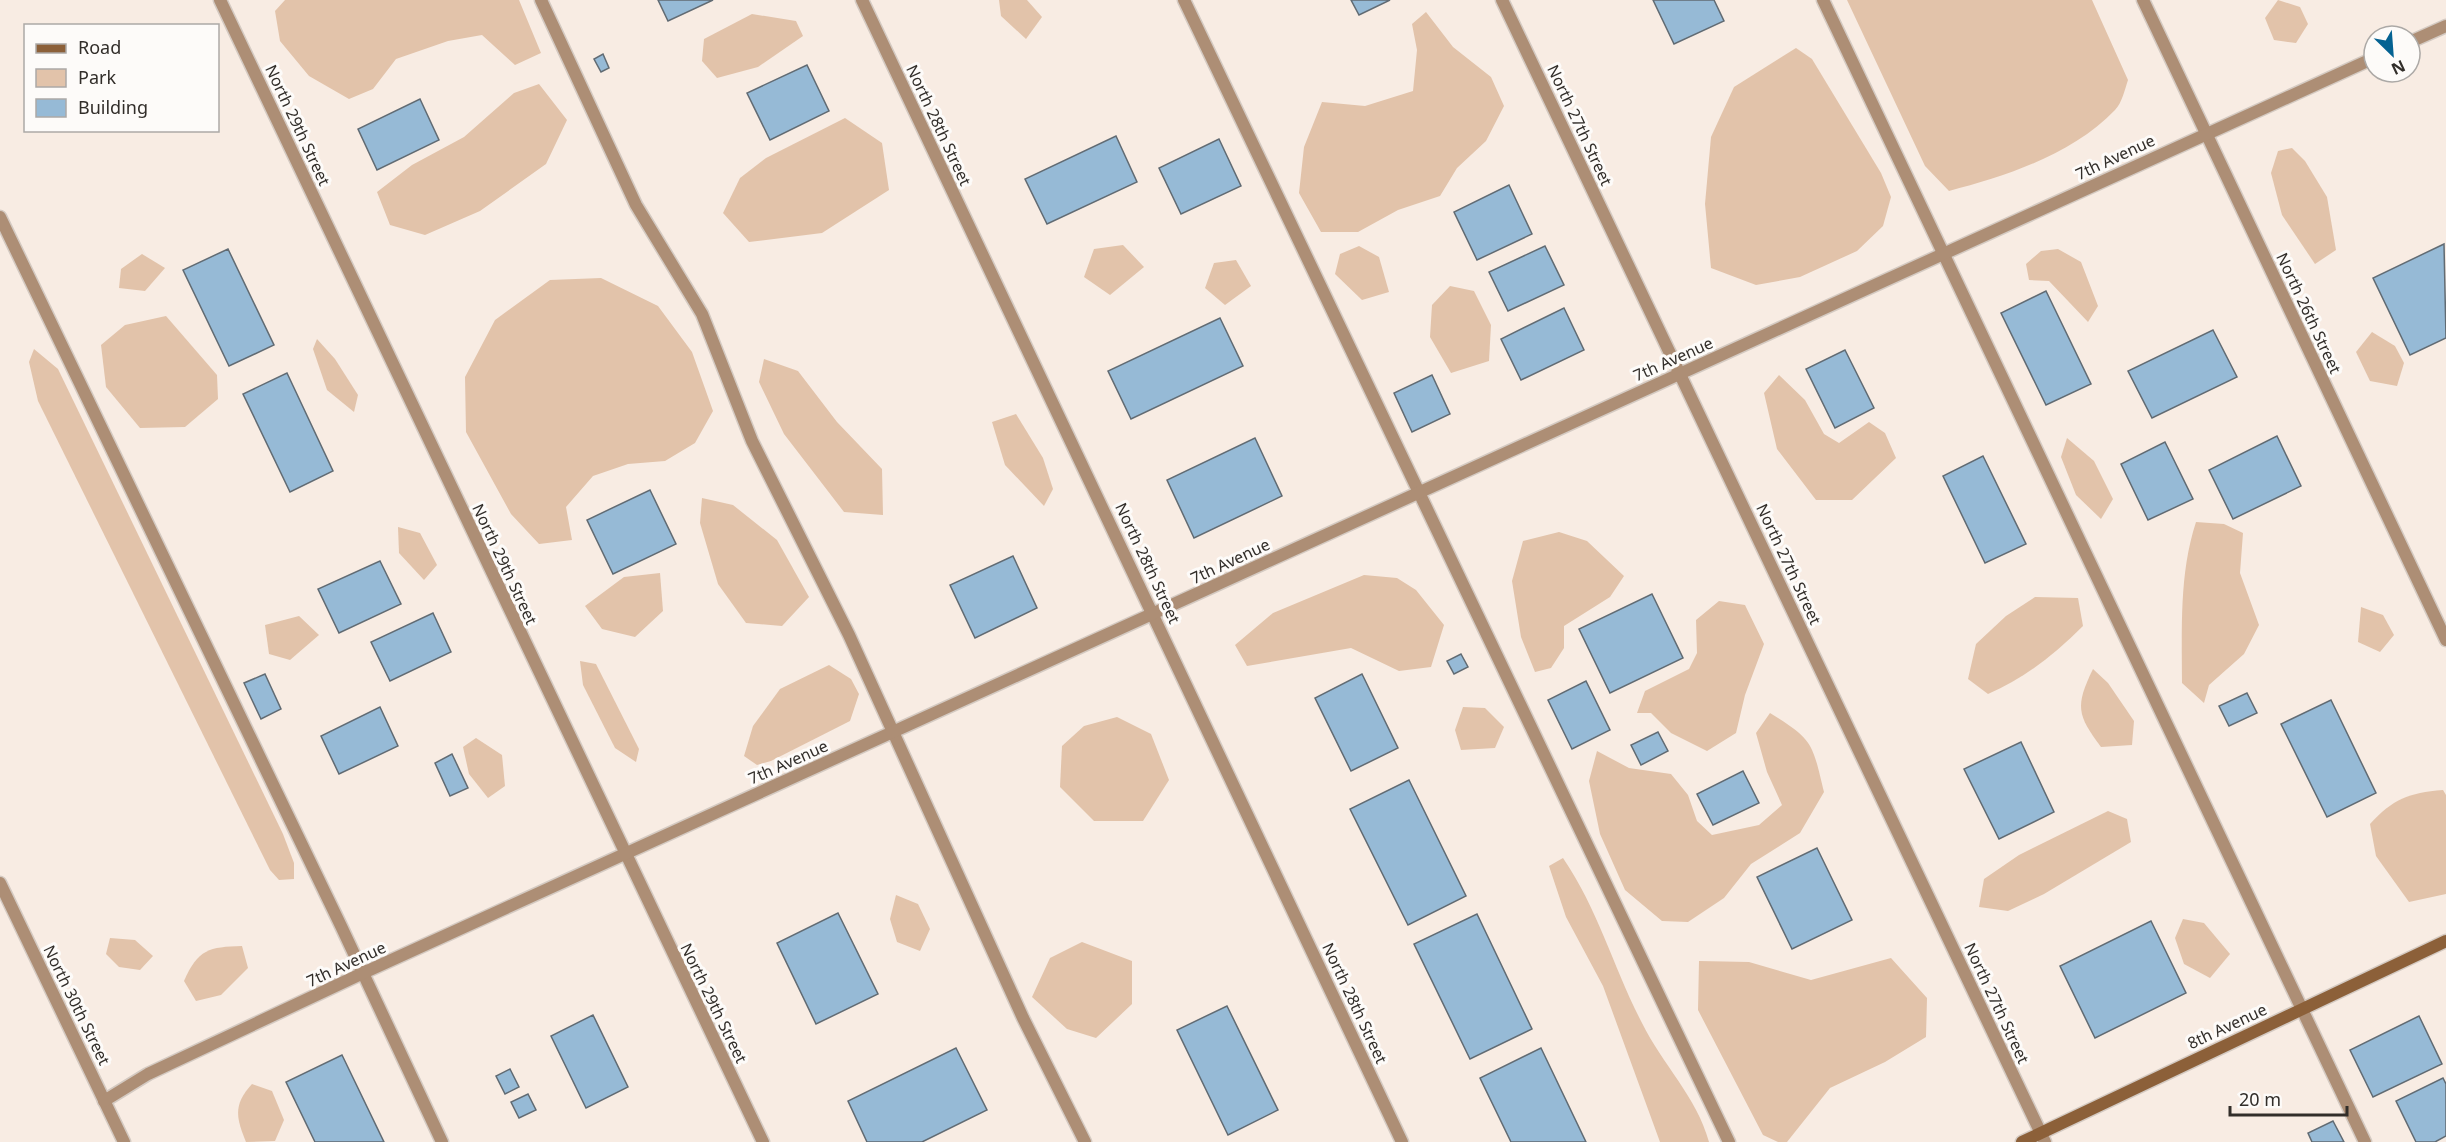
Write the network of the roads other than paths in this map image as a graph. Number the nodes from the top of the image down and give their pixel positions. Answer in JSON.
{"nodes":[{"id":1,"x":220,"y":0,"type":"edge"},
{"id":2,"x":541,"y":0,"type":"edge"},
{"id":3,"x":862,"y":0,"type":"edge"},
{"id":4,"x":1185,"y":0,"type":"edge"},
{"id":5,"x":1502,"y":0,"type":"edge"},
{"id":6,"x":1822,"y":0,"type":"edge"},
{"id":7,"x":2142,"y":0,"type":"edge"},
{"id":8,"x":2446,"y":26,"type":"edge"},
{"id":9,"x":2422,"y":37,"type":"edge"},
{"id":10,"x":2362,"y":63,"type":"edge"},
{"id":11,"x":2206,"y":134,"type":"junction"},
{"id":12,"x":0,"y":217,"type":"edge"},
{"id":13,"x":1942,"y":254,"type":"junction"},
{"id":14,"x":1680,"y":374,"type":"junction"},
{"id":15,"x":1419,"y":493,"type":"junction"},
{"id":16,"x":1154,"y":614,"type":"junction"},
{"id":17,"x":2446,"y":640,"type":"edge"},
{"id":18,"x":892,"y":732,"type":"junction"},
{"id":19,"x":624,"y":855,"type":"junction"},
{"id":20,"x":0,"y":883,"type":"edge"},
{"id":21,"x":2446,"y":941,"type":"edge"},
{"id":22,"x":363,"y":973,"type":"junction"},
{"id":23,"x":2302,"y":1009,"type":"junction"},
{"id":24,"x":104,"y":1101,"type":"junction"},
{"id":25,"x":2042,"y":1138,"type":"edge"},
{"id":26,"x":124,"y":1142,"type":"edge"},
{"id":27,"x":442,"y":1142,"type":"edge"},
{"id":28,"x":763,"y":1142,"type":"edge"},
{"id":29,"x":1085,"y":1142,"type":"edge"},
{"id":30,"x":1402,"y":1142,"type":"edge"},
{"id":31,"x":1729,"y":1142,"type":"edge"},
{"id":32,"x":2022,"y":1142,"type":"edge"},
{"id":33,"x":2365,"y":1142,"type":"edge"}],
"edges":[{"from":1,"to":19,"type":"street","name":"North 29th Street"},
{"from":2,"to":18,"type":"street"},
{"from":3,"to":16,"type":"street","name":"North 28th Street"},
{"from":4,"to":15,"type":"street"},
{"from":5,"to":14,"type":"street","name":"North 27th Street"},
{"from":6,"to":13,"type":"street"},
{"from":7,"to":11,"type":"street","name":"North 26th Street"},
{"from":8,"to":9,"type":"street"},
{"from":10,"to":11,"type":"street","name":"7th Avenue"},
{"from":11,"to":13,"type":"street","name":"7th Avenue"},
{"from":11,"to":17,"type":"street","name":"North 26th Street"},
{"from":12,"to":22,"type":"street"},
{"from":13,"to":14,"type":"street","name":"7th Avenue"},
{"from":13,"to":23,"type":"street"},
{"from":14,"to":15,"type":"street","name":"7th Avenue"},
{"from":14,"to":25,"type":"street","name":"North 27th Street"},
{"from":15,"to":16,"type":"street","name":"7th Avenue"},
{"from":15,"to":31,"type":"street"},
{"from":16,"to":18,"type":"street","name":"7th Avenue"},
{"from":16,"to":30,"type":"street","name":"North 28th Street"},
{"from":18,"to":19,"type":"street","name":"7th Avenue"},
{"from":18,"to":29,"type":"street"},
{"from":19,"to":22,"type":"street","name":"7th Avenue"},
{"from":19,"to":28,"type":"street","name":"North 29th Street"},
{"from":20,"to":24,"type":"street","name":"North 30th Street"},
{"from":21,"to":23,"type":"street","name":"8th Avenue"},
{"from":22,"to":24,"type":"street","name":"7th Avenue"},
{"from":22,"to":27,"type":"street"},
{"from":23,"to":25,"type":"street","name":"8th Avenue"},
{"from":23,"to":33,"type":"street"},
{"from":24,"to":26,"type":"street","name":"North 30th Street"},
{"from":25,"to":32,"type":"street","name":"8th Avenue"}]}
